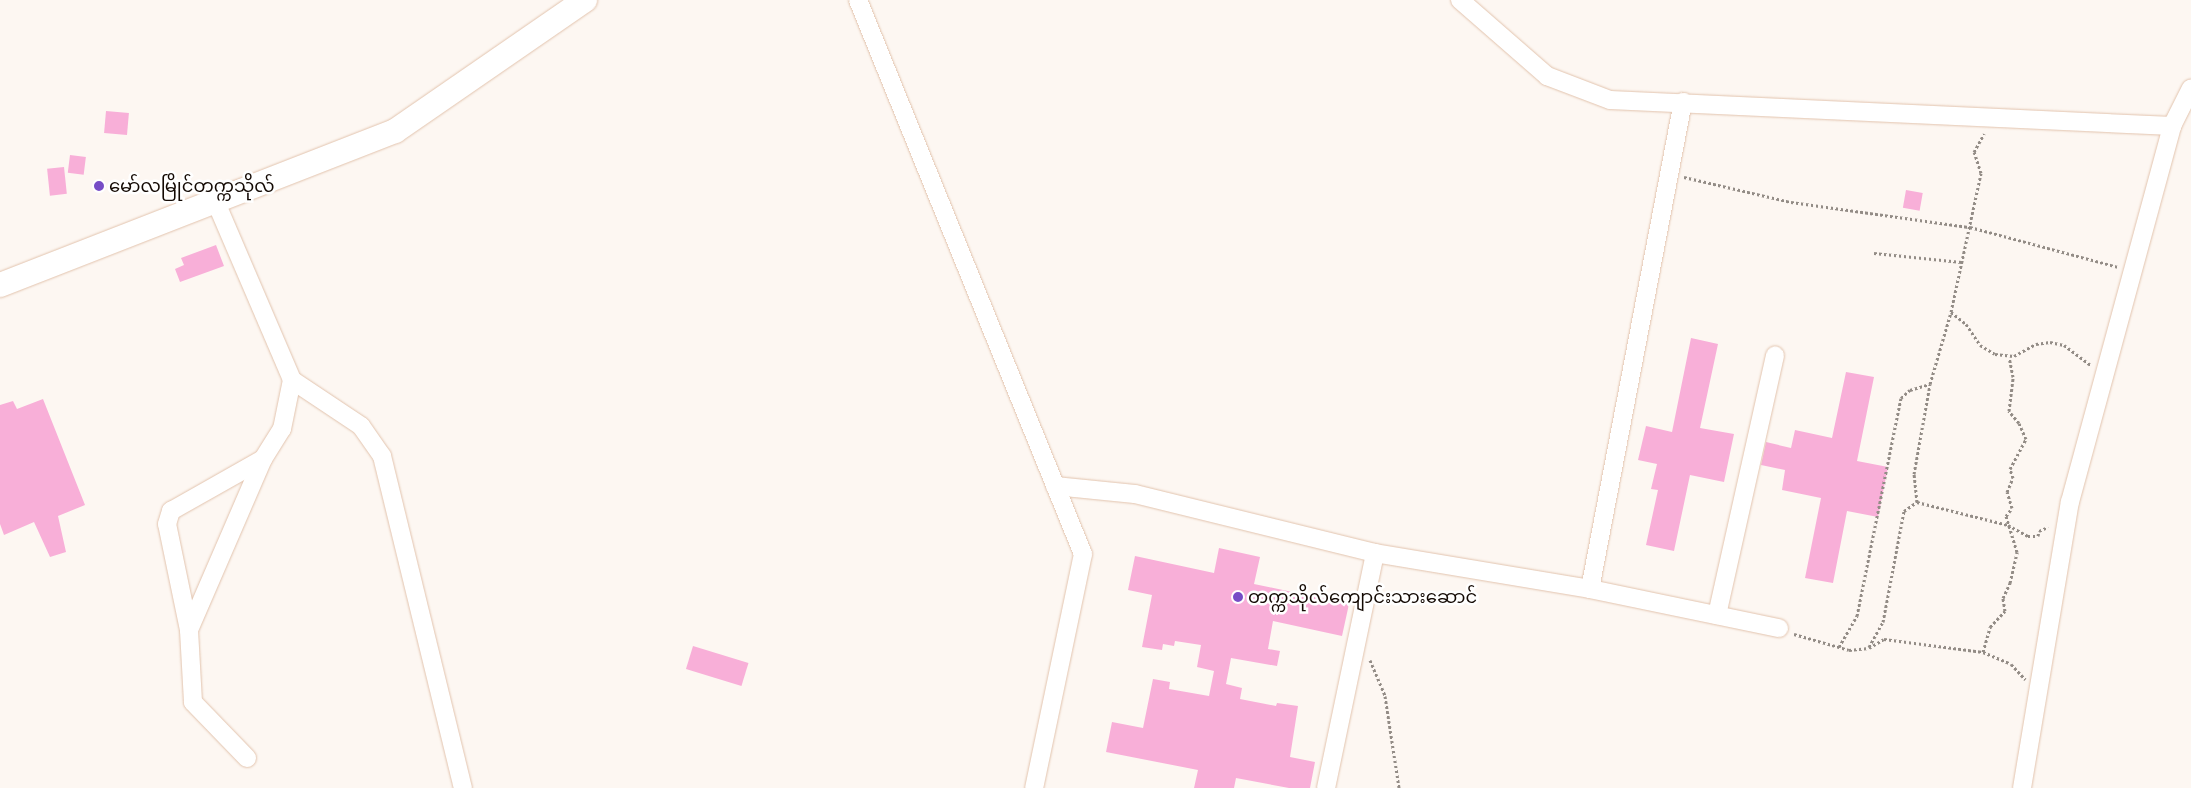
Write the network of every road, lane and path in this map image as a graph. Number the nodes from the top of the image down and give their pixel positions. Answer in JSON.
{"nodes":[{"id":1,"x":585,"y":0,"type":"edge"},
{"id":2,"x":858,"y":0,"type":"edge"},
{"id":3,"x":1460,"y":0,"type":"edge"},
{"id":4,"x":2191,"y":88,"type":"edge"},
{"id":5,"x":1683,"y":102,"type":"junction"},
{"id":6,"x":1988,"y":117,"type":"junction"},
{"id":7,"x":2172,"y":126,"type":"junction"},
{"id":8,"x":1669,"y":173,"type":"junction"},
{"id":9,"x":215,"y":200,"type":"junction"},
{"id":10,"x":1970,"y":227,"type":"junction"},
{"id":11,"x":1874,"y":253,"type":"dead end"},
{"id":12,"x":1962,"y":262,"type":"junction"},
{"id":13,"x":2133,"y":271,"type":"junction"},
{"id":14,"x":0,"y":285,"type":"edge"},
{"id":15,"x":1950,"y":312,"type":"junction"},
{"id":16,"x":1775,"y":355,"type":"dead end"},
{"id":17,"x":2009,"y":357,"type":"junction"},
{"id":18,"x":2105,"y":371,"type":"junction"},
{"id":19,"x":292,"y":380,"type":"junction"},
{"id":20,"x":1930,"y":384,"type":"junction"},
{"id":21,"x":263,"y":459,"type":"junction"},
{"id":22,"x":1055,"y":486,"type":"junction"},
{"id":23,"x":1917,"y":502,"type":"junction"},
{"id":24,"x":2008,"y":526,"type":"junction"},
{"id":25,"x":2064,"y":534,"type":"junction"},
{"id":26,"x":1375,"y":553,"type":"junction"},
{"id":27,"x":1590,"y":589,"type":"junction"},
{"id":28,"x":1717,"y":615,"type":"junction"},
{"id":29,"x":1779,"y":628,"type":"joint"},
{"id":30,"x":189,"y":630,"type":"junction"},
{"id":31,"x":1357,"y":631,"type":"junction"},
{"id":32,"x":1839,"y":647,"type":"junction"},
{"id":33,"x":1869,"y":648,"type":"junction"},
{"id":34,"x":1983,"y":652,"type":"junction"},
{"id":35,"x":2040,"y":682,"type":"junction"},
{"id":36,"x":246,"y":758,"type":"dead end"},
{"id":37,"x":463,"y":788,"type":"edge"},
{"id":38,"x":1034,"y":788,"type":"edge"},
{"id":39,"x":1326,"y":788,"type":"edge"},
{"id":40,"x":1399,"y":788,"type":"edge"},
{"id":41,"x":2022,"y":788,"type":"edge"}],
"edges":[{"from":1,"to":9,"type":"main road"},
{"from":2,"to":22,"type":"street"},
{"from":3,"to":5,"type":"street"},
{"from":4,"to":7,"type":"street"},
{"from":5,"to":6,"type":"street"},
{"from":5,"to":8,"type":"street"},
{"from":6,"to":7,"type":"street"},
{"from":6,"to":10,"type":"path"},
{"from":7,"to":13,"type":"street"},
{"from":8,"to":10,"type":"path"},
{"from":8,"to":27,"type":"street"},
{"from":9,"to":14,"type":"main road"},
{"from":9,"to":19,"type":"street"},
{"from":10,"to":12,"type":"path"},
{"from":10,"to":13,"type":"path"},
{"from":11,"to":12,"type":"path"},
{"from":12,"to":15,"type":"path"},
{"from":13,"to":18,"type":"street"},
{"from":15,"to":17,"type":"path"},
{"from":15,"to":20,"type":"path"},
{"from":16,"to":28,"type":"street"},
{"from":17,"to":18,"type":"path"},
{"from":17,"to":24,"type":"path"},
{"from":18,"to":25,"type":"street"},
{"from":19,"to":21,"type":"street"},
{"from":19,"to":37,"type":"street"},
{"from":20,"to":23,"type":"path"},
{"from":20,"to":32,"type":"path"},
{"from":21,"to":30,"type":"street"},
{"from":21,"to":30,"type":"street"},
{"from":22,"to":26,"type":"street"},
{"from":22,"to":38,"type":"street"},
{"from":23,"to":24,"type":"path"},
{"from":23,"to":33,"type":"path"},
{"from":24,"to":25,"type":"path"},
{"from":24,"to":34,"type":"path"},
{"from":25,"to":35,"type":"street"},
{"from":26,"to":27,"type":"street"},
{"from":26,"to":31,"type":"street"},
{"from":27,"to":28,"type":"street"},
{"from":28,"to":29,"type":"street"},
{"from":29,"to":32,"type":"path"},
{"from":30,"to":36,"type":"street"},
{"from":31,"to":39,"type":"street"},
{"from":31,"to":40,"type":"path"},
{"from":32,"to":33,"type":"path"},
{"from":33,"to":34,"type":"path"},
{"from":34,"to":35,"type":"path"},
{"from":35,"to":41,"type":"street"}]}
